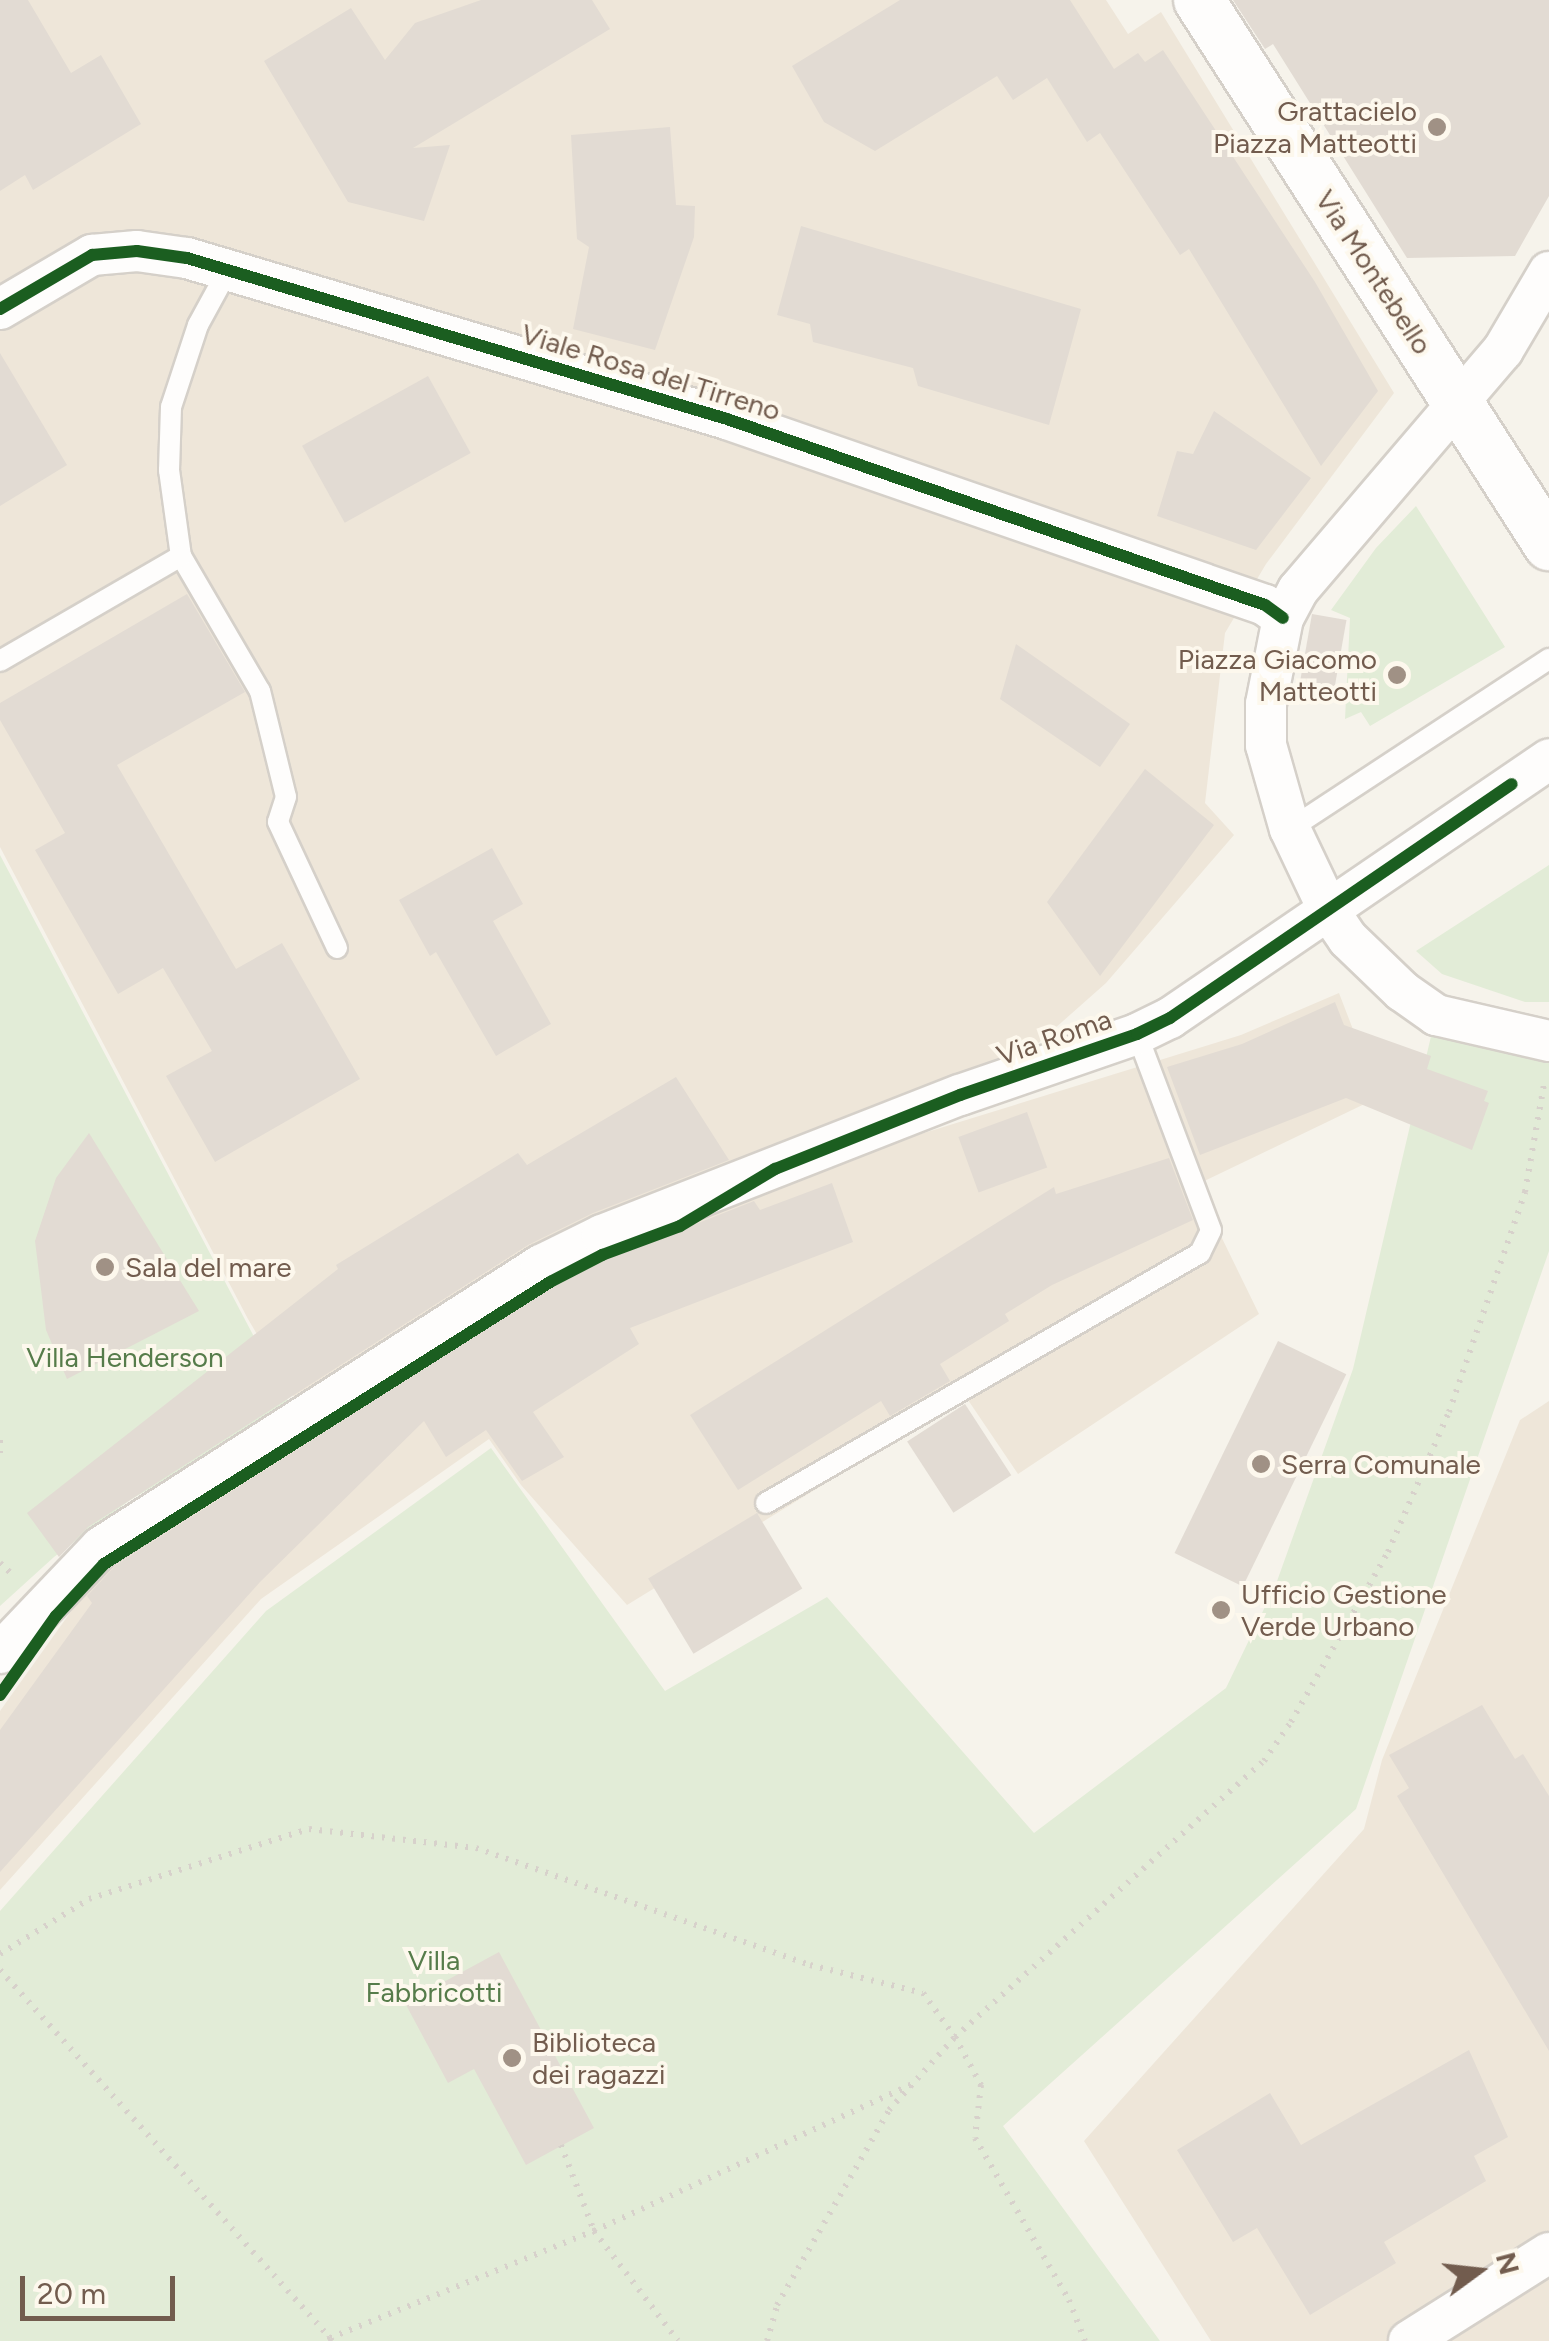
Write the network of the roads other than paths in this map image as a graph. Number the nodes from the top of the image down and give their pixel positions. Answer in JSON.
{"nodes":[{"id":1,"x":1199,"y":0,"type":"edge"},
{"id":2,"x":228,"y":270,"type":"junction"},
{"id":3,"x":1549,"y":272,"type":"edge"},
{"id":4,"x":0,"y":309,"type":"edge"},
{"id":5,"x":1458,"y":404,"type":"junction"},
{"id":6,"x":1549,"y":544,"type":"edge"},
{"id":7,"x":181,"y":556,"type":"junction"},
{"id":8,"x":1283,"y":618,"type":"junction"},
{"id":9,"x":1549,"y":659,"type":"edge"},
{"id":10,"x":0,"y":661,"type":"edge"},
{"id":11,"x":1549,"y":759,"type":"edge"},
{"id":12,"x":1290,"y":829,"type":"junction"},
{"id":13,"x":1328,"y":911,"type":"junction"},
{"id":14,"x":337,"y":948,"type":"dead end"},
{"id":15,"x":1137,"y":1034,"type":"junction"},
{"id":16,"x":1548,"y":1041,"type":"edge"},
{"id":17,"x":766,"y":1503,"type":"dead end"},
{"id":18,"x":0,"y":1653,"type":"edge"},
{"id":19,"x":1549,"y":2253,"type":"edge"},
{"id":20,"x":1409,"y":2341,"type":"edge"}],
"edges":[{"from":1,"to":5,"type":"street","name":"Via Montebello"},
{"from":2,"to":4,"type":"street","name":"Viale Rosa del Tirreno"},
{"from":2,"to":7,"type":"lane"},
{"from":2,"to":8,"type":"street","name":"Viale Rosa del Tirreno"},
{"from":3,"to":5,"type":"street"},
{"from":5,"to":6,"type":"street","name":"Via Montebello"},
{"from":5,"to":8,"type":"street"},
{"from":7,"to":10,"type":"lane"},
{"from":7,"to":14,"type":"lane"},
{"from":8,"to":12,"type":"street"},
{"from":9,"to":12,"type":"lane"},
{"from":11,"to":13,"type":"street"},
{"from":12,"to":13,"type":"street"},
{"from":13,"to":15,"type":"street","name":"Via Roma"},
{"from":13,"to":16,"type":"street"},
{"from":15,"to":17,"type":"lane"},
{"from":15,"to":18,"type":"street","name":"Via Roma"},
{"from":19,"to":20,"type":"street"}]}
